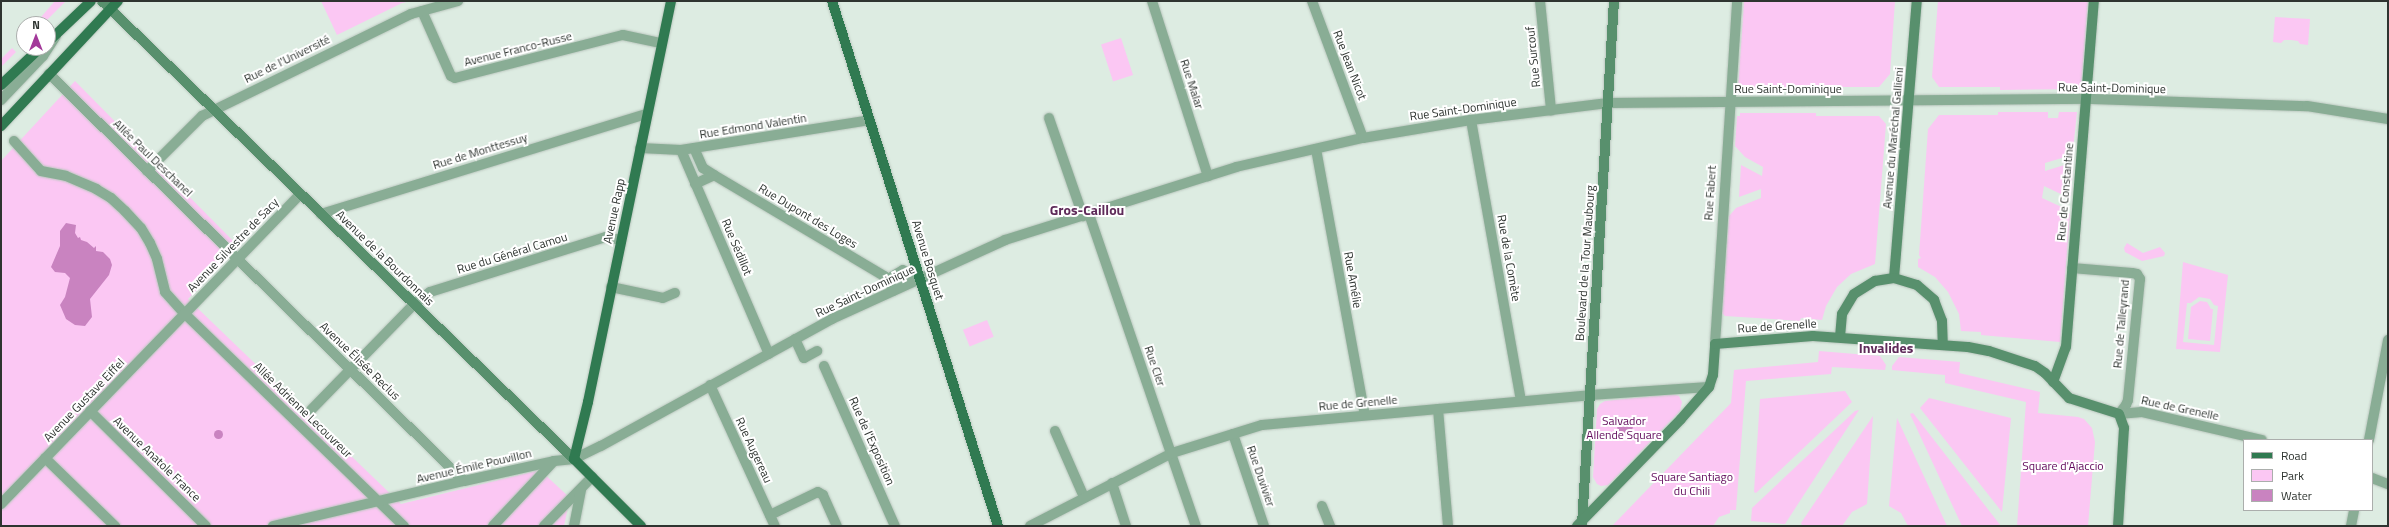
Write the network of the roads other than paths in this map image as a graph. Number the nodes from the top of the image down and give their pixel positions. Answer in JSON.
{"nodes":[{"id":1,"x":91,"y":1,"type":"edge"},
{"id":2,"x":102,"y":1,"type":"edge"},
{"id":3,"x":118,"y":1,"type":"edge"},
{"id":4,"x":458,"y":1,"type":"edge"},
{"id":5,"x":670,"y":1,"type":"edge"},
{"id":6,"x":832,"y":1,"type":"edge"},
{"id":7,"x":1152,"y":1,"type":"edge"},
{"id":8,"x":1312,"y":1,"type":"edge"},
{"id":9,"x":1540,"y":1,"type":"edge"},
{"id":10,"x":1614,"y":1,"type":"edge"},
{"id":11,"x":1737,"y":1,"type":"edge"},
{"id":12,"x":1917,"y":1,"type":"edge"},
{"id":13,"x":2094,"y":1,"type":"edge"},
{"id":14,"x":110,"y":9,"type":"junction"},
{"id":15,"x":422,"y":11,"type":"junction"},
{"id":16,"x":58,"y":34,"type":"joint"},
{"id":17,"x":662,"y":43,"type":"junction"},
{"id":18,"x":32,"y":56,"type":"edge"},
{"id":19,"x":49,"y":74,"type":"junction"},
{"id":20,"x":1,"y":85,"type":"edge"},
{"id":21,"x":2086,"y":99,"type":"junction"},
{"id":22,"x":1,"y":100,"type":"edge"},
{"id":23,"x":1909,"y":101,"type":"junction"},
{"id":24,"x":1729,"y":102,"type":"junction"},
{"id":25,"x":1608,"y":104,"type":"junction"},
{"id":26,"x":214,"y":110,"type":"junction"},
{"id":27,"x":1551,"y":110,"type":"junction"},
{"id":28,"x":647,"y":114,"type":"junction"},
{"id":29,"x":1050,"y":118,"type":"dead end"},
{"id":30,"x":2388,"y":118,"type":"edge"},
{"id":31,"x":870,"y":120,"type":"junction"},
{"id":32,"x":1471,"y":120,"type":"junction"},
{"id":33,"x":1,"y":126,"type":"edge"},
{"id":34,"x":1364,"y":138,"type":"junction"},
{"id":35,"x":14,"y":141,"type":"dead end"},
{"id":36,"x":640,"y":148,"type":"junction"},
{"id":37,"x":694,"y":148,"type":"junction"},
{"id":38,"x":1316,"y":149,"type":"junction"},
{"id":39,"x":681,"y":150,"type":"junction"},
{"id":40,"x":147,"y":170,"type":"junction"},
{"id":41,"x":714,"y":176,"type":"junction"},
{"id":42,"x":1208,"y":176,"type":"junction"},
{"id":43,"x":695,"y":184,"type":"junction"},
{"id":44,"x":300,"y":194,"type":"junction"},
{"id":45,"x":321,"y":214,"type":"junction"},
{"id":46,"x":1086,"y":215,"type":"junction"},
{"id":47,"x":621,"y":240,"type":"junction"},
{"id":48,"x":238,"y":260,"type":"junction"},
{"id":49,"x":2072,"y":268,"type":"junction"},
{"id":50,"x":1894,"y":278,"type":"junction"},
{"id":51,"x":888,"y":279,"type":"junction"},
{"id":52,"x":920,"y":280,"type":"junction"},
{"id":53,"x":611,"y":287,"type":"junction"},
{"id":54,"x":893,"y":291,"type":"junction"},
{"id":55,"x":675,"y":294,"type":"dead end"},
{"id":56,"x":414,"y":304,"type":"junction"},
{"id":57,"x":185,"y":314,"type":"junction"},
{"id":58,"x":1840,"y":337,"type":"junction"},
{"id":59,"x":795,"y":339,"type":"junction"},
{"id":60,"x":2388,"y":340,"type":"edge"},
{"id":61,"x":1715,"y":344,"type":"junction"},
{"id":62,"x":1943,"y":345,"type":"junction"},
{"id":63,"x":817,"y":351,"type":"dead end"},
{"id":64,"x":769,"y":354,"type":"junction"},
{"id":65,"x":824,"y":366,"type":"dead end"},
{"id":66,"x":351,"y":370,"type":"junction"},
{"id":67,"x":2053,"y":382,"type":"junction"},
{"id":68,"x":710,"y":386,"type":"junction"},
{"id":69,"x":1709,"y":387,"type":"junction"},
{"id":70,"x":1590,"y":395,"type":"junction"},
{"id":71,"x":1521,"y":401,"type":"junction"},
{"id":72,"x":1438,"y":409,"type":"junction"},
{"id":73,"x":311,"y":410,"type":"dead end"},
{"id":74,"x":90,"y":412,"type":"junction"},
{"id":75,"x":2119,"y":414,"type":"junction"},
{"id":76,"x":1365,"y":415,"type":"junction"},
{"id":77,"x":1055,"y":431,"type":"dead end"},
{"id":78,"x":1233,"y":434,"type":"junction"},
{"id":79,"x":2258,"y":439,"type":"edge"},
{"id":80,"x":2369,"y":439,"type":"edge"},
{"id":81,"x":1172,"y":453,"type":"junction"},
{"id":82,"x":45,"y":458,"type":"junction"},
{"id":83,"x":574,"y":459,"type":"junction"},
{"id":84,"x":554,"y":461,"type":"junction"},
{"id":85,"x":592,"y":477,"type":"junction"},
{"id":86,"x":2373,"y":478,"type":"edge"},
{"id":87,"x":464,"y":481,"type":"junction"},
{"id":88,"x":1112,"y":484,"type":"junction"},
{"id":89,"x":2388,"y":484,"type":"edge"},
{"id":90,"x":581,"y":489,"type":"junction"},
{"id":91,"x":1084,"y":497,"type":"junction"},
{"id":92,"x":379,"y":502,"type":"junction"},
{"id":93,"x":1,"y":504,"type":"edge"},
{"id":94,"x":1322,"y":506,"type":"dead end"},
{"id":95,"x":2354,"y":511,"type":"edge"},
{"id":96,"x":770,"y":515,"type":"junction"},
{"id":97,"x":1580,"y":524,"type":"edge"},
{"id":98,"x":115,"y":526,"type":"edge"},
{"id":99,"x":206,"y":526,"type":"edge"},
{"id":100,"x":273,"y":526,"type":"edge"},
{"id":101,"x":404,"y":526,"type":"edge"},
{"id":102,"x":493,"y":526,"type":"edge"},
{"id":103,"x":544,"y":526,"type":"edge"},
{"id":104,"x":574,"y":526,"type":"edge"},
{"id":105,"x":641,"y":526,"type":"edge"},
{"id":106,"x":775,"y":526,"type":"edge"},
{"id":107,"x":837,"y":526,"type":"edge"},
{"id":108,"x":896,"y":526,"type":"edge"},
{"id":109,"x":998,"y":526,"type":"edge"},
{"id":110,"x":1030,"y":526,"type":"edge"},
{"id":111,"x":1126,"y":526,"type":"edge"},
{"id":112,"x":1196,"y":526,"type":"edge"},
{"id":113,"x":1264,"y":526,"type":"edge"},
{"id":114,"x":1330,"y":526,"type":"edge"},
{"id":115,"x":1448,"y":526,"type":"edge"},
{"id":116,"x":2118,"y":526,"type":"edge"},
{"id":117,"x":2350,"y":526,"type":"edge"}],
"edges":[{"from":1,"to":16,"type":"main road"},
{"from":2,"to":14,"type":"main road","name":"Avenue de la Bourdonnais"},
{"from":3,"to":14,"type":"main road"},
{"from":4,"to":15,"type":"street","name":"Rue de l'Université"},
{"from":5,"to":17,"type":"main road","name":"Avenue Rapp"},
{"from":6,"to":31,"type":"main road","name":"Avenue Bosquet"},
{"from":7,"to":42,"type":"street","name":"Rue Malar"},
{"from":8,"to":34,"type":"street","name":"Rue Jean Nicot"},
{"from":9,"to":27,"type":"street","name":"Rue Surcouf"},
{"from":10,"to":25,"type":"main road","name":"Boulevard de la Tour Maubourg"},
{"from":11,"to":24,"type":"street","name":"Rue Fabert"},
{"from":12,"to":23,"type":"main road","name":"Avenue du Maréchal Gallieni"},
{"from":13,"to":21,"type":"main road","name":"Rue de Constantine"},
{"from":14,"to":19,"type":"main road"},
{"from":14,"to":26,"type":"main road","name":"Avenue de la Bourdonnais"},
{"from":15,"to":17,"type":"street","name":"Avenue Franco-Russe"},
{"from":15,"to":26,"type":"street","name":"Rue de l'Université"},
{"from":16,"to":22,"type":"street"},
{"from":17,"to":28,"type":"main road","name":"Avenue Rapp"},
{"from":18,"to":20,"type":"main road"},
{"from":19,"to":33,"type":"main road"},
{"from":19,"to":40,"type":"street","name":"Allée Paul Deschanel"},
{"from":21,"to":23,"type":"street","name":"Rue Saint-Dominique"},
{"from":21,"to":30,"type":"street","name":"Rue Saint-Dominique"},
{"from":21,"to":49,"type":"main road","name":"Rue de Constantine"},
{"from":23,"to":24,"type":"street","name":"Rue Saint-Dominique"},
{"from":23,"to":50,"type":"main road","name":"Avenue du Maréchal Gallieni"},
{"from":24,"to":25,"type":"street","name":"Rue Saint-Dominique"},
{"from":24,"to":61,"type":"street","name":"Rue Fabert"},
{"from":25,"to":27,"type":"street","name":"Rue Saint-Dominique"},
{"from":25,"to":70,"type":"main road","name":"Boulevard de la Tour Maubourg"},
{"from":26,"to":40,"type":"street","name":"Rue de l'Université"},
{"from":26,"to":44,"type":"main road","name":"Avenue de la Bourdonnais"},
{"from":27,"to":32,"type":"street","name":"Rue Saint-Dominique"},
{"from":28,"to":36,"type":"main road","name":"Avenue Rapp"},
{"from":28,"to":45,"type":"street","name":"Rue de Monttessuy"},
{"from":29,"to":46,"type":"street","name":"Rue Cler"},
{"from":31,"to":37,"type":"street","name":"Rue Edmond Valentin"},
{"from":31,"to":52,"type":"main road","name":"Avenue Bosquet"},
{"from":32,"to":34,"type":"street","name":"Rue Saint-Dominique"},
{"from":32,"to":71,"type":"street","name":"Rue de la Comète"},
{"from":34,"to":38,"type":"street","name":"Rue Saint-Dominique"},
{"from":35,"to":57,"type":"street","name":"Allée Adrienne Lecouvreur"},
{"from":36,"to":39,"type":"street","name":"Rue Edmond Valentin"},
{"from":36,"to":47,"type":"main road","name":"Avenue Rapp"},
{"from":37,"to":39,"type":"street","name":"Rue Edmond Valentin"},
{"from":37,"to":41,"type":"street","name":"Rue Dupont des Loges"},
{"from":38,"to":42,"type":"street","name":"Rue Saint-Dominique"},
{"from":38,"to":76,"type":"street","name":"Rue Amélie"},
{"from":39,"to":43,"type":"street","name":"Rue Sédillot"},
{"from":40,"to":48,"type":"street","name":"Allée Paul Deschanel"},
{"from":41,"to":43,"type":"street"},
{"from":41,"to":51,"type":"street","name":"Rue Dupont des Loges"},
{"from":42,"to":46,"type":"street","name":"Rue Saint-Dominique"},
{"from":43,"to":64,"type":"street","name":"Rue Sédillot"},
{"from":44,"to":45,"type":"main road","name":"Avenue de la Bourdonnais"},
{"from":44,"to":48,"type":"street","name":"Avenue Silvestre de Sacy"},
{"from":45,"to":56,"type":"main road","name":"Avenue de la Bourdonnais"},
{"from":46,"to":52,"type":"street","name":"Rue Saint-Dominique"},
{"from":46,"to":81,"type":"street","name":"Rue Cler"},
{"from":47,"to":53,"type":"main road","name":"Avenue Rapp"},
{"from":47,"to":56,"type":"street","name":"Rue du Général Camou"},
{"from":48,"to":57,"type":"street","name":"Avenue Silvestre de Sacy"},
{"from":48,"to":66,"type":"street","name":"Avenue Élisée Reclus"},
{"from":49,"to":67,"type":"main road","name":"Rue de Constantine"},
{"from":49,"to":75,"type":"street","name":"Rue de Talleyrand"},
{"from":50,"to":58,"type":"main road"},
{"from":50,"to":62,"type":"main road"},
{"from":51,"to":52,"type":"street"},
{"from":51,"to":54,"type":"street"},
{"from":52,"to":54,"type":"street","name":"Rue Saint-Dominique"},
{"from":52,"to":109,"type":"main road","name":"Avenue Bosquet"},
{"from":53,"to":55,"type":"street"},
{"from":53,"to":83,"type":"main road","name":"Avenue Rapp"},
{"from":54,"to":59,"type":"street","name":"Rue Saint-Dominique"},
{"from":56,"to":66,"type":"street","name":"Rue du Général Camou"},
{"from":56,"to":83,"type":"main road","name":"Avenue de la Bourdonnais"},
{"from":57,"to":74,"type":"street","name":"Avenue Gustave Eiffel"},
{"from":57,"to":92,"type":"street","name":"Allée Adrienne Lecouvreur"},
{"from":58,"to":61,"type":"main road","name":"Rue de Grenelle"},
{"from":58,"to":62,"type":"main road","name":"Rue de Grenelle"},
{"from":59,"to":63,"type":"street"},
{"from":59,"to":64,"type":"street","name":"Rue Saint-Dominique"},
{"from":60,"to":80,"type":"street"},
{"from":61,"to":69,"type":"main road","name":"Rue Fabert"},
{"from":62,"to":67,"type":"main road","name":"Rue de Grenelle"},
{"from":64,"to":68,"type":"street","name":"Rue Saint-Dominique"},
{"from":65,"to":108,"type":"street","name":"Rue de l'Exposition"},
{"from":66,"to":73,"type":"street","name":"Rue du Général Camou"},
{"from":66,"to":87,"type":"street","name":"Avenue Élisée Reclus"},
{"from":67,"to":75,"type":"main road","name":"Rue de Grenelle"},
{"from":68,"to":83,"type":"street","name":"Rue Saint-Dominique"},
{"from":68,"to":96,"type":"street","name":"Rue Augereau"},
{"from":69,"to":70,"type":"street","name":"Rue de Grenelle"},
{"from":69,"to":97,"type":"main road"},
{"from":70,"to":71,"type":"street","name":"Rue de Grenelle"},
{"from":70,"to":97,"type":"main road","name":"Boulevard de la Tour Maubourg"},
{"from":71,"to":72,"type":"street","name":"Rue de Grenelle"},
{"from":72,"to":76,"type":"street","name":"Rue de Grenelle"},
{"from":72,"to":115,"type":"street"},
{"from":74,"to":82,"type":"street","name":"Avenue Gustave Eiffel"},
{"from":74,"to":99,"type":"street","name":"Avenue Anatole France"},
{"from":75,"to":79,"type":"street","name":"Rue de Grenelle"},
{"from":75,"to":116,"type":"main road"},
{"from":76,"to":78,"type":"street","name":"Rue de Grenelle"},
{"from":77,"to":91,"type":"street"},
{"from":78,"to":81,"type":"street","name":"Rue de Grenelle"},
{"from":78,"to":113,"type":"street","name":"Rue Duvivier"},
{"from":81,"to":88,"type":"street","name":"Rue de Grenelle"},
{"from":81,"to":112,"type":"street","name":"Rue Cler"},
{"from":82,"to":93,"type":"street","name":"Avenue Gustave Eiffel"},
{"from":82,"to":98,"type":"street"},
{"from":83,"to":84,"type":"street","name":"Avenue Émile Pouvillon"},
{"from":83,"to":85,"type":"main road","name":"Avenue de la Bourdonnais"},
{"from":84,"to":87,"type":"street","name":"Avenue Émile Pouvillon"},
{"from":84,"to":102,"type":"street"},
{"from":85,"to":90,"type":"street"},
{"from":85,"to":105,"type":"main road","name":"Avenue de la Bourdonnais"},
{"from":86,"to":89,"type":"street"},
{"from":87,"to":92,"type":"street","name":"Avenue Émile Pouvillon"},
{"from":88,"to":91,"type":"street","name":"Rue de Grenelle"},
{"from":88,"to":111,"type":"street"},
{"from":90,"to":103,"type":"street"},
{"from":90,"to":104,"type":"street"},
{"from":91,"to":110,"type":"street","name":"Rue de Grenelle"},
{"from":92,"to":100,"type":"street","name":"Avenue Émile Pouvillon"},
{"from":92,"to":101,"type":"street","name":"Allée Adrienne Lecouvreur"},
{"from":94,"to":114,"type":"street"},
{"from":95,"to":117,"type":"street"},
{"from":96,"to":106,"type":"street","name":"Rue Augereau"},
{"from":96,"to":107,"type":"street"}]}
